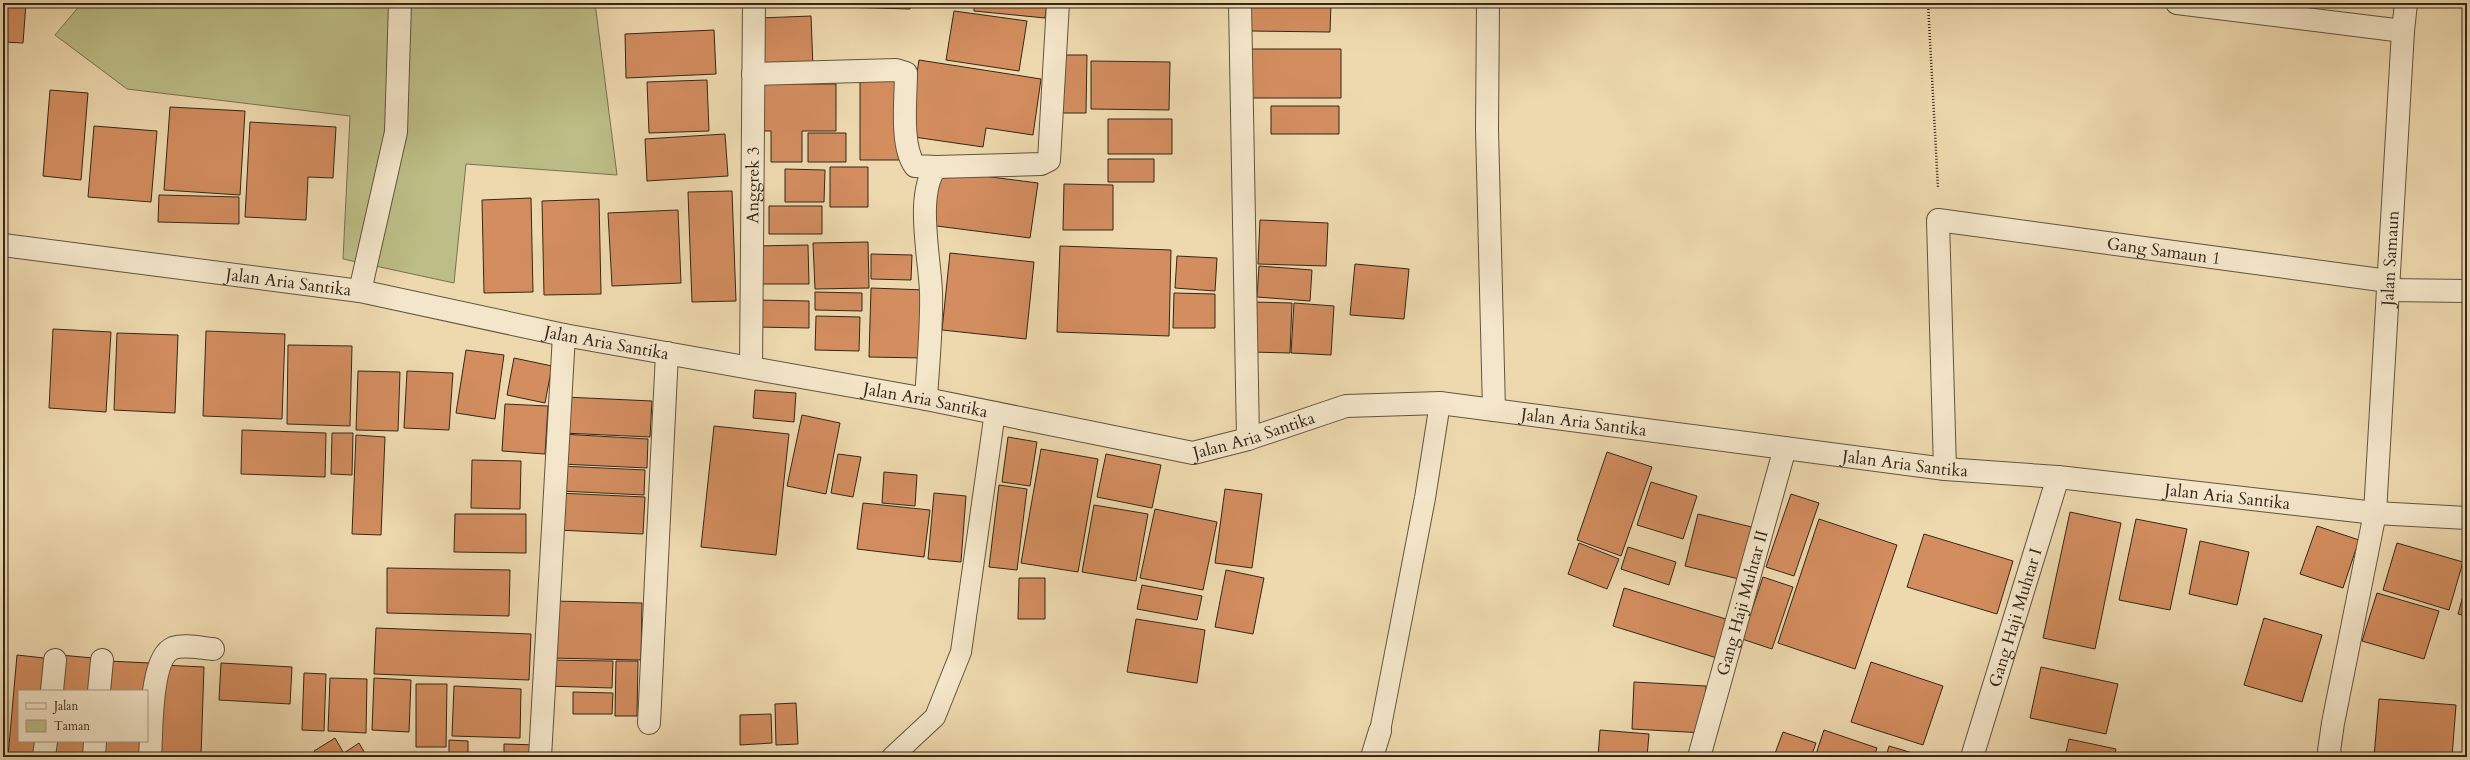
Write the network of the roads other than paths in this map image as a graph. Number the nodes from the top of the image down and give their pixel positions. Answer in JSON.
{"nodes":[{"id":1,"x":400,"y":3,"type":"edge"},
{"id":2,"x":754,"y":3,"type":"edge"},
{"id":3,"x":1058,"y":3,"type":"edge"},
{"id":4,"x":1240,"y":3,"type":"edge"},
{"id":5,"x":1488,"y":3,"type":"edge"},
{"id":6,"x":2177,"y":3,"type":"edge"},
{"id":7,"x":2406,"y":3,"type":"edge"},
{"id":8,"x":2402,"y":30,"type":"junction"},
{"id":9,"x":753,"y":74,"type":"junction"},
{"id":10,"x":936,"y":167,"type":"junction"},
{"id":11,"x":3,"y":245,"type":"edge"},
{"id":12,"x":2388,"y":286,"type":"junction"},
{"id":13,"x":360,"y":291,"type":"junction"},
{"id":14,"x":2467,"y":291,"type":"edge"},
{"id":15,"x":564,"y":335,"type":"junction"},
{"id":16,"x":667,"y":353,"type":"junction"},
{"id":17,"x":751,"y":367,"type":"junction"},
{"id":18,"x":926,"y":399,"type":"junction"},
{"id":19,"x":1440,"y":402,"type":"junction"},
{"id":20,"x":1494,"y":410,"type":"junction"},
{"id":21,"x":995,"y":412,"type":"junction"},
{"id":22,"x":1248,"y":439,"type":"junction"},
{"id":23,"x":1785,"y":448,"type":"junction"},
{"id":24,"x":1945,"y":469,"type":"junction"},
{"id":25,"x":2058,"y":477,"type":"junction"},
{"id":26,"x":2375,"y":513,"type":"junction"},
{"id":27,"x":2467,"y":518,"type":"edge"},
{"id":28,"x":214,"y":649,"type":"dead end"},
{"id":29,"x":55,"y":660,"type":"dead end"},
{"id":30,"x":102,"y":660,"type":"dead end"},
{"id":31,"x":52,"y":690,"type":"edge"},
{"id":32,"x":99,"y":690,"type":"edge"},
{"id":33,"x":649,"y":723,"type":"dead end"},
{"id":34,"x":1380,"y":731,"type":"joint"},
{"id":35,"x":46,"y":742,"type":"edge"},
{"id":36,"x":95,"y":742,"type":"edge"},
{"id":37,"x":44,"y":757,"type":"edge"},
{"id":38,"x":94,"y":757,"type":"edge"},
{"id":39,"x":150,"y":757,"type":"edge"},
{"id":40,"x":540,"y":757,"type":"edge"},
{"id":41,"x":892,"y":757,"type":"edge"},
{"id":42,"x":1372,"y":757,"type":"edge"},
{"id":43,"x":1699,"y":757,"type":"edge"},
{"id":44,"x":1972,"y":757,"type":"edge"},
{"id":45,"x":2331,"y":757,"type":"edge"}],
"edges":[{"from":1,"to":13,"type":"street"},
{"from":2,"to":9,"type":"street","name":"Anggrek 3"},
{"from":3,"to":10,"type":"street"},
{"from":4,"to":22,"type":"street"},
{"from":5,"to":20,"type":"street"},
{"from":6,"to":8,"type":"street"},
{"from":7,"to":8,"type":"street","name":"Jalan Samaun"},
{"from":8,"to":12,"type":"street","name":"Jalan Samaun"},
{"from":9,"to":10,"type":"street"},
{"from":9,"to":17,"type":"street","name":"Anggrek 3"},
{"from":10,"to":18,"type":"street"},
{"from":11,"to":13,"type":"street","name":"Jalan Aria Santika"},
{"from":12,"to":14,"type":"street","name":"Gang Samaun 1"},
{"from":12,"to":24,"type":"street","name":"Gang Samaun 1"},
{"from":12,"to":26,"type":"street","name":"Jalan Samaun"},
{"from":13,"to":15,"type":"street","name":"Jalan Aria Santika"},
{"from":15,"to":16,"type":"street","name":"Jalan Aria Santika"},
{"from":15,"to":40,"type":"street"},
{"from":16,"to":17,"type":"street","name":"Jalan Aria Santika"},
{"from":16,"to":33,"type":"street"},
{"from":17,"to":18,"type":"street","name":"Jalan Aria Santika"},
{"from":18,"to":21,"type":"street","name":"Jalan Aria Santika"},
{"from":19,"to":20,"type":"street","name":"Jalan Aria Santika"},
{"from":19,"to":22,"type":"street","name":"Jalan Aria Santika"},
{"from":19,"to":34,"type":"lane"},
{"from":20,"to":23,"type":"street","name":"Jalan Aria Santika"},
{"from":21,"to":22,"type":"street","name":"Jalan Aria Santika"},
{"from":21,"to":41,"type":"lane"},
{"from":23,"to":24,"type":"street","name":"Jalan Aria Santika"},
{"from":23,"to":43,"type":"street","name":"Gang Haji Muhtar II"},
{"from":24,"to":25,"type":"street","name":"Jalan Aria Santika"},
{"from":25,"to":26,"type":"street","name":"Jalan Aria Santika"},
{"from":25,"to":44,"type":"street","name":"Gang Haji Muhtar I"},
{"from":26,"to":27,"type":"street","name":"Jalan Aria Santika"},
{"from":26,"to":45,"type":"street","name":"Jalan Samaun"},
{"from":28,"to":39,"type":"street"},
{"from":29,"to":31,"type":"street"},
{"from":30,"to":32,"type":"street"},
{"from":34,"to":42,"type":"street"},
{"from":35,"to":37,"type":"street"},
{"from":36,"to":38,"type":"street"}]}
